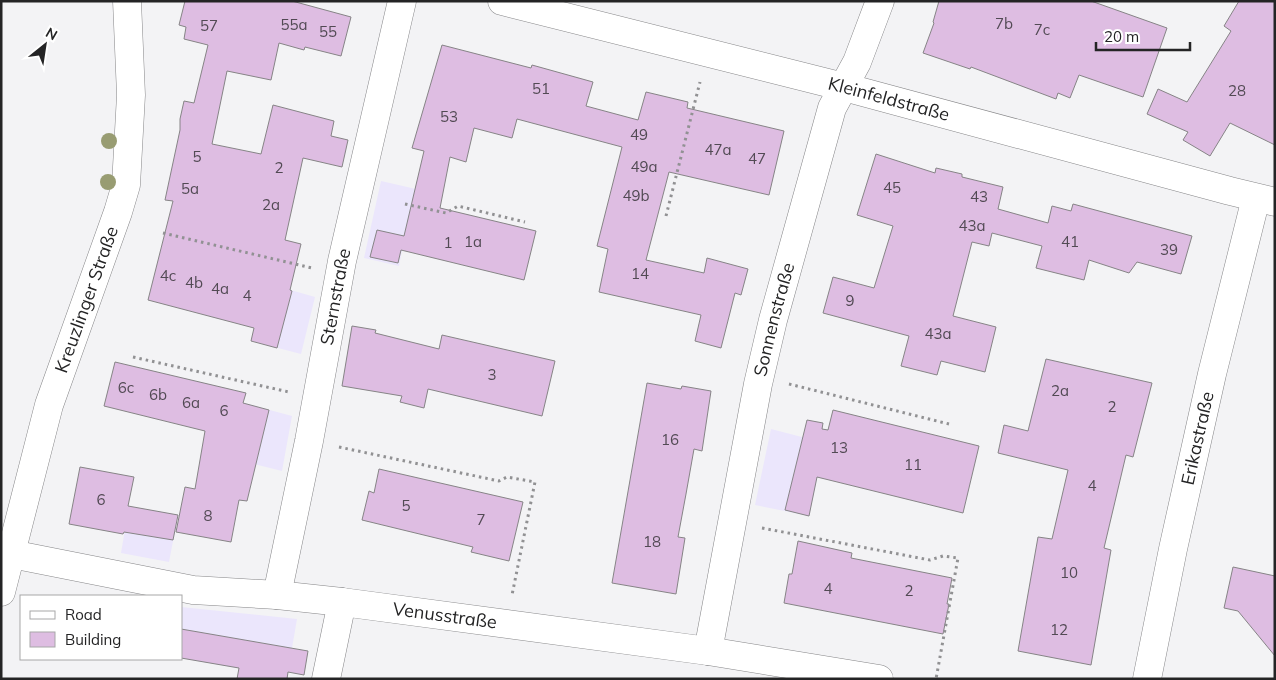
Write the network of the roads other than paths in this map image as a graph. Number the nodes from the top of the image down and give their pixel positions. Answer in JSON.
{"nodes":[{"id":1,"x":127,"y":1,"type":"edge"},
{"id":2,"x":402,"y":1,"type":"edge"},
{"id":3,"x":502,"y":1,"type":"edge"},
{"id":4,"x":880,"y":1,"type":"edge"},
{"id":5,"x":534,"y":5,"type":"edge"},
{"id":6,"x":844,"y":87,"type":"junction"},
{"id":7,"x":1266,"y":200,"type":"edge"},
{"id":8,"x":6,"y":553,"type":"edge"},
{"id":9,"x":1,"y":592,"type":"edge"},
{"id":10,"x":277,"y":595,"type":"junction"},
{"id":11,"x":342,"y":602,"type":"junction"},
{"id":12,"x":708,"y":651,"type":"junction"},
{"id":13,"x":326,"y":679,"type":"edge"},
{"id":14,"x":879,"y":679,"type":"edge"},
{"id":15,"x":1147,"y":679,"type":"edge"}],
"edges":[{"from":1,"to":8,"type":"street","name":"Kreuzlinger Straße"},
{"from":2,"to":10,"type":"street","name":"Sternstraße"},
{"from":3,"to":5,"type":"street","name":"Kleinfeldstraße"},
{"from":4,"to":6,"type":"street","name":"Sonnenstraße"},
{"from":5,"to":6,"type":"street","name":"Kleinfeldstraße"},
{"from":6,"to":7,"type":"street","name":"Kleinfeldstraße"},
{"from":6,"to":12,"type":"street","name":"Sonnenstraße"},
{"from":7,"to":15,"type":"street","name":"Erikastraße"},
{"from":8,"to":9,"type":"street","name":"Kreuzlinger Straße"},
{"from":8,"to":10,"type":"street","name":"Venusstraße"},
{"from":10,"to":11,"type":"street","name":"Venusstraße"},
{"from":11,"to":12,"type":"street","name":"Venusstraße"},
{"from":11,"to":13,"type":"street"},
{"from":12,"to":14,"type":"street","name":"Venusstraße"}]}
